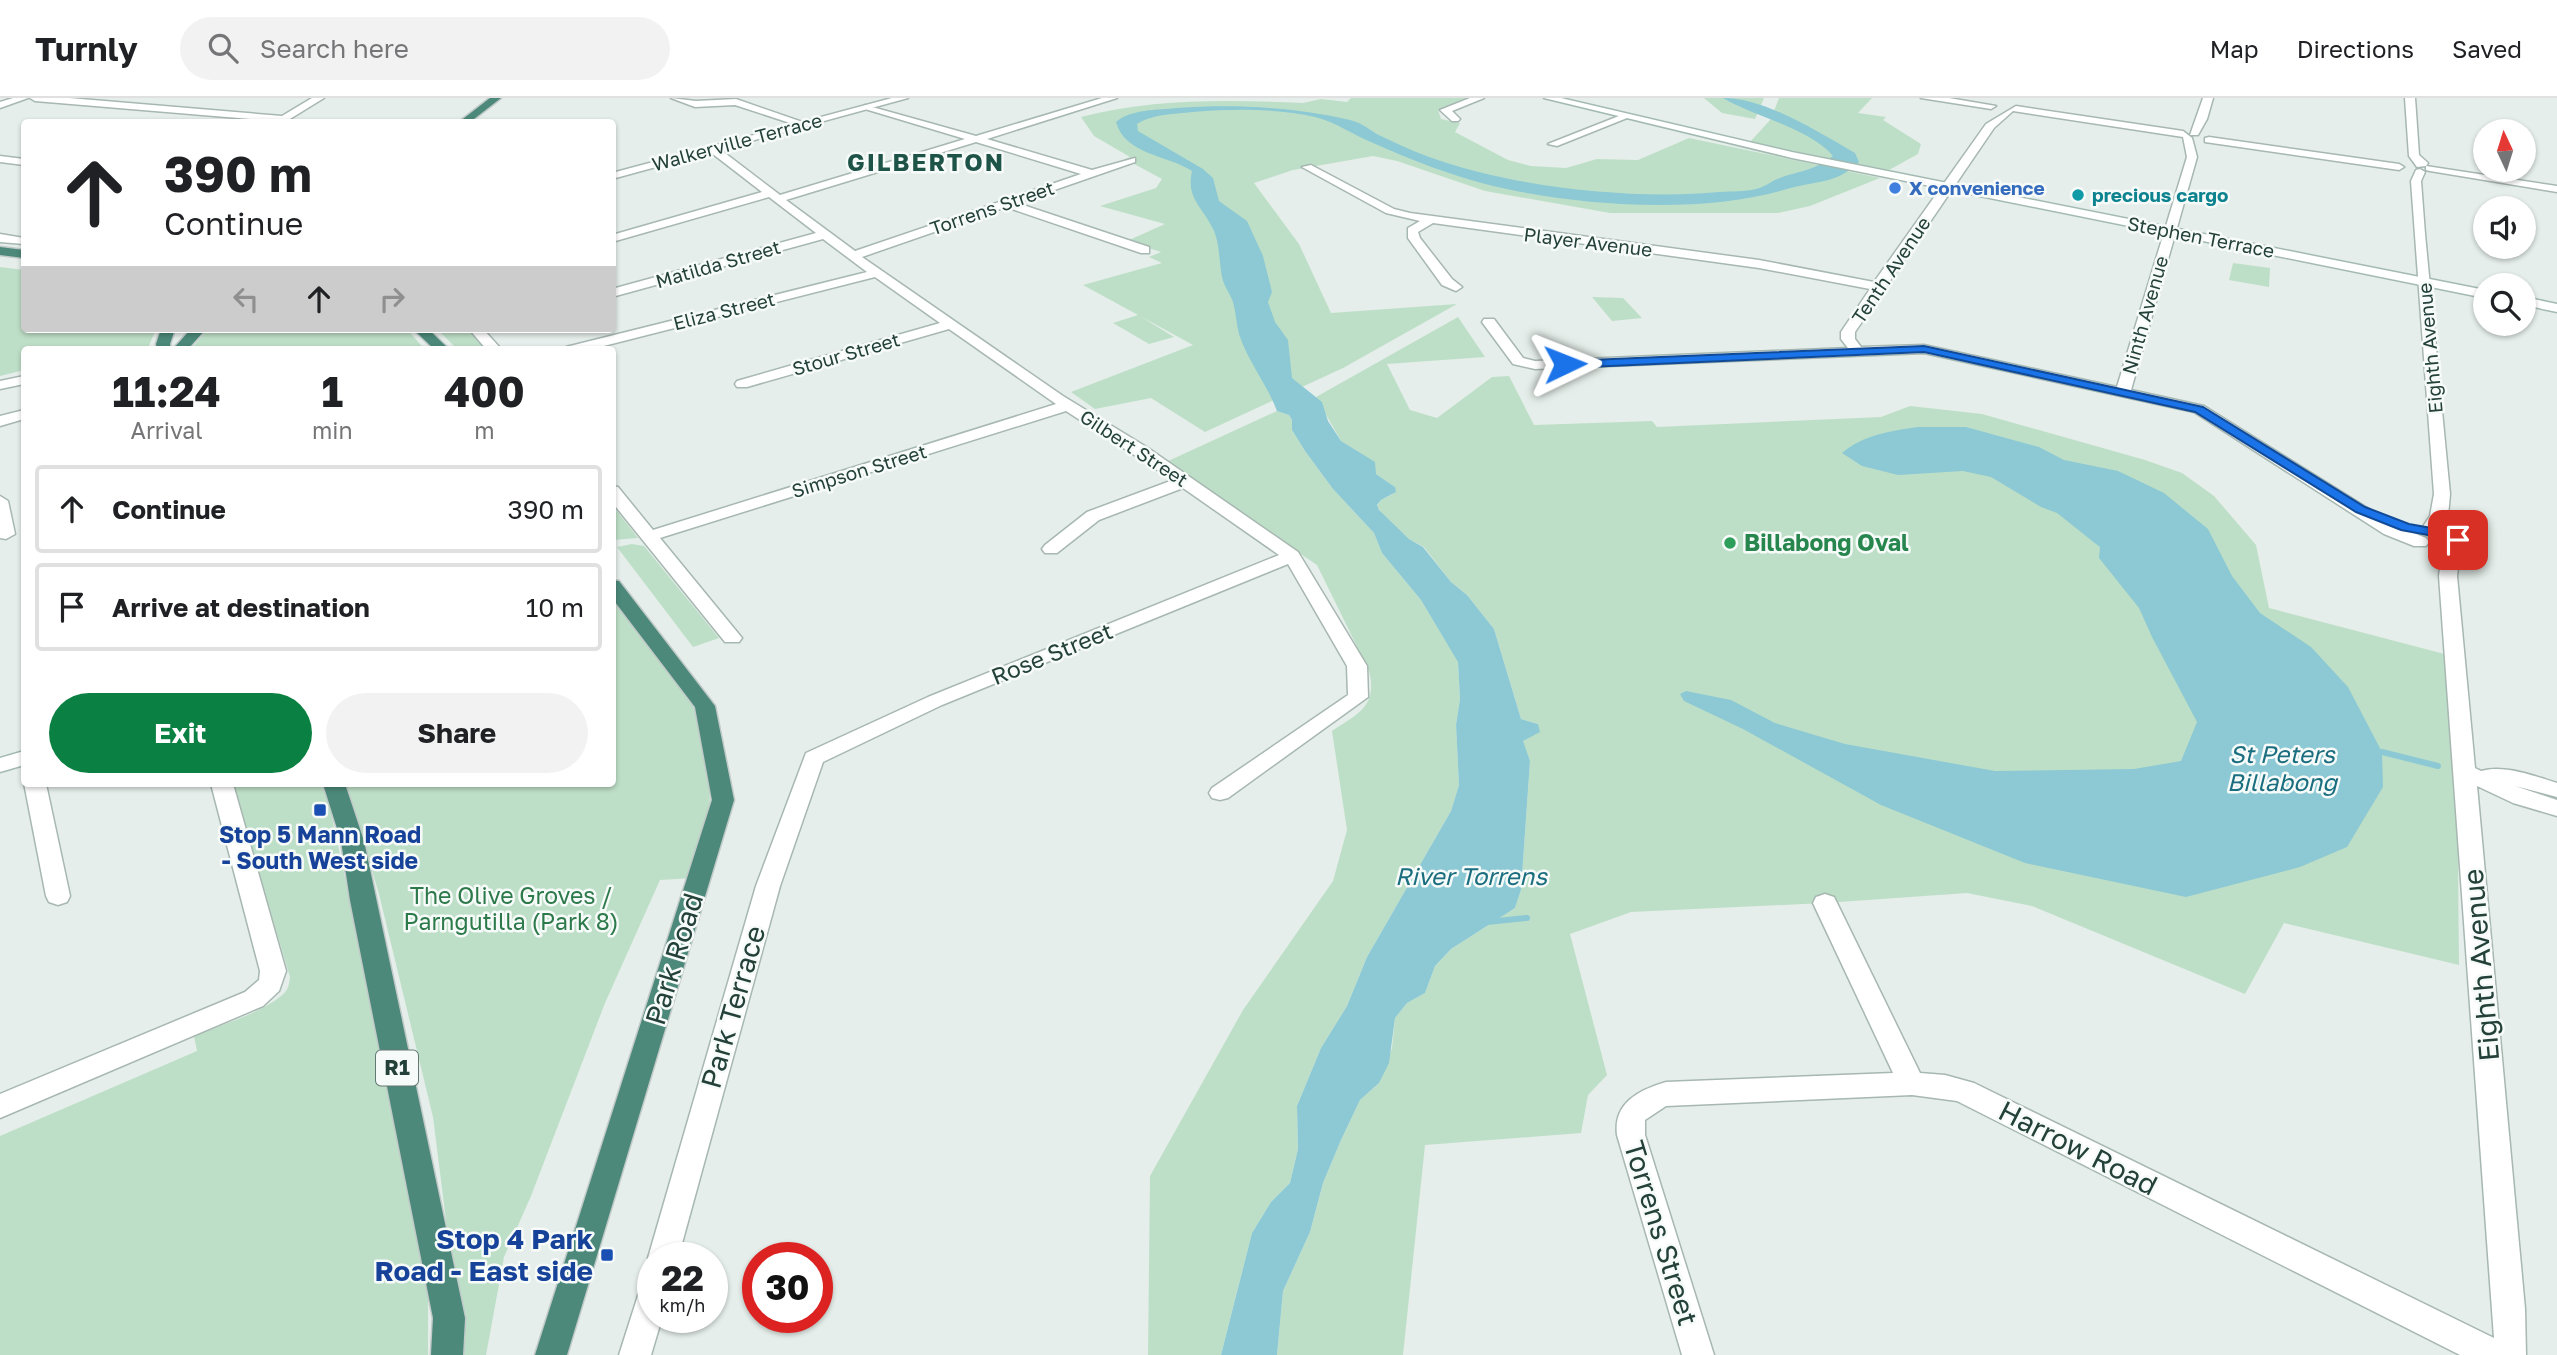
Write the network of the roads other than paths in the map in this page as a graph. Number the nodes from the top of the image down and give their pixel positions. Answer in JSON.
{"nodes":[{"id":1,"x":23,"y":98,"type":"edge"},
{"id":2,"x":35,"y":98,"type":"edge"},
{"id":3,"x":319,"y":98,"type":"edge"},
{"id":4,"x":496,"y":98,"type":"edge"},
{"id":5,"x":676,"y":98,"type":"edge"},
{"id":6,"x":903,"y":98,"type":"edge"},
{"id":7,"x":1112,"y":98,"type":"edge"},
{"id":8,"x":1479,"y":98,"type":"edge"},
{"id":9,"x":1549,"y":98,"type":"edge"},
{"id":10,"x":1926,"y":98,"type":"edge"},
{"id":11,"x":2208,"y":98,"type":"edge"},
{"id":12,"x":2410,"y":98,"type":"edge"},
{"id":13,"x":0,"y":105,"type":"edge"},
{"id":14,"x":868,"y":107,"type":"junction"},
{"id":15,"x":2012,"y":108,"type":"edge"},
{"id":16,"x":1994,"y":109,"type":"junction"},
{"id":17,"x":1627,"y":116,"type":"junction"},
{"id":18,"x":260,"y":119,"type":"edge"},
{"id":19,"x":284,"y":119,"type":"edge"},
{"id":20,"x":468,"y":119,"type":"edge"},
{"id":21,"x":1455,"y":119,"type":"dead end"},
{"id":22,"x":2202,"y":119,"type":"junction"},
{"id":23,"x":803,"y":124,"type":"junction"},
{"id":24,"x":2187,"y":135,"type":"junction"},
{"id":25,"x":2208,"y":138,"type":"junction"},
{"id":26,"x":974,"y":140,"type":"junction"},
{"id":27,"x":1553,"y":144,"type":"dead end"},
{"id":28,"x":713,"y":149,"type":"junction"},
{"id":29,"x":2192,"y":157,"type":"junction"},
{"id":30,"x":0,"y":159,"type":"edge"},
{"id":31,"x":1131,"y":160,"type":"dead end"},
{"id":32,"x":21,"y":162,"type":"edge"},
{"id":33,"x":1307,"y":167,"type":"dead end"},
{"id":34,"x":2414,"y":168,"type":"junction"},
{"id":35,"x":1091,"y":173,"type":"junction"},
{"id":36,"x":616,"y":175,"type":"edge"},
{"id":37,"x":1949,"y":186,"type":"junction"},
{"id":38,"x":2557,"y":188,"type":"edge"},
{"id":39,"x":776,"y":195,"type":"junction"},
{"id":40,"x":1006,"y":203,"type":"junction"},
{"id":41,"x":1430,"y":220,"type":"junction"},
{"id":42,"x":2169,"y":231,"type":"junction"},
{"id":43,"x":824,"y":234,"type":"junction"},
{"id":44,"x":0,"y":238,"type":"edge"},
{"id":45,"x":616,"y":238,"type":"edge"},
{"id":46,"x":21,"y":241,"type":"edge"},
{"id":47,"x":0,"y":250,"type":"edge"},
{"id":48,"x":1145,"y":250,"type":"dead end"},
{"id":49,"x":21,"y":252,"type":"edge"},
{"id":50,"x":853,"y":256,"type":"junction"},
{"id":51,"x":0,"y":260,"type":"edge"},
{"id":52,"x":21,"y":263,"type":"edge"},
{"id":53,"x":877,"y":273,"type":"junction"},
{"id":54,"x":2425,"y":282,"type":"junction"},
{"id":55,"x":1456,"y":287,"type":"dead end"},
{"id":56,"x":1878,"y":287,"type":"junction"},
{"id":57,"x":616,"y":292,"type":"edge"},
{"id":58,"x":2473,"y":292,"type":"edge"},
{"id":59,"x":2536,"y":304,"type":"edge"},
{"id":60,"x":2557,"y":308,"type":"edge"},
{"id":61,"x":1489,"y":322,"type":"dead end"},
{"id":62,"x":951,"y":324,"type":"junction"},
{"id":63,"x":195,"y":333,"type":"edge"},
{"id":64,"x":424,"y":333,"type":"edge"},
{"id":65,"x":183,"y":346,"type":"edge"},
{"id":66,"x":439,"y":346,"type":"edge"},
{"id":67,"x":587,"y":346,"type":"edge"},
{"id":68,"x":1857,"y":351,"type":"junction"},
{"id":69,"x":21,"y":381,"type":"edge"},
{"id":70,"x":742,"y":384,"type":"dead end"},
{"id":71,"x":0,"y":385,"type":"edge"},
{"id":72,"x":2123,"y":392,"type":"junction"},
{"id":73,"x":1068,"y":405,"type":"junction"},
{"id":74,"x":21,"y":416,"type":"edge"},
{"id":75,"x":0,"y":421,"type":"edge"},
{"id":76,"x":1186,"y":481,"type":"junction"},
{"id":77,"x":616,"y":496,"type":"edge"},
{"id":78,"x":0,"y":501,"type":"edge"},
{"id":79,"x":21,"y":531,"type":"edge"},
{"id":80,"x":2427,"y":533,"type":"junction"},
{"id":81,"x":3,"y":535,"type":"edge"},
{"id":82,"x":650,"y":536,"type":"junction"},
{"id":83,"x":2449,"y":543,"type":"junction"},
{"id":84,"x":1051,"y":549,"type":"dead end"},
{"id":85,"x":1292,"y":556,"type":"junction"},
{"id":86,"x":2448,"y":576,"type":"junction"},
{"id":87,"x":616,"y":590,"type":"edge"},
{"id":88,"x":732,"y":638,"type":"dead end"},
{"id":89,"x":814,"y":758,"type":"joint"},
{"id":90,"x":21,"y":759,"type":"edge"},
{"id":91,"x":0,"y":765,"type":"edge"},
{"id":92,"x":2466,"y":773,"type":"junction"},
{"id":93,"x":36,"y":787,"type":"edge"},
{"id":94,"x":223,"y":787,"type":"edge"},
{"id":95,"x":335,"y":787,"type":"edge"},
{"id":96,"x":2557,"y":790,"type":"edge"},
{"id":97,"x":1220,"y":793,"type":"dead end"},
{"id":98,"x":2557,"y":808,"type":"edge"},
{"id":99,"x":58,"y":895,"type":"dead end"},
{"id":100,"x":1825,"y":903,"type":"dead end"},
{"id":101,"x":1912,"y":1084,"type":"junction"},
{"id":102,"x":0,"y":1106,"type":"edge"},
{"id":103,"x":1634,"y":1112,"type":"joint"},
{"id":104,"x":668,"y":1242,"type":"edge"},
{"id":105,"x":641,"y":1333,"type":"edge"},
{"id":106,"x":447,"y":1355,"type":"edge"},
{"id":107,"x":551,"y":1355,"type":"edge"},
{"id":108,"x":635,"y":1355,"type":"edge"},
{"id":109,"x":1698,"y":1355,"type":"edge"},
{"id":110,"x":2494,"y":1355,"type":"edge"},
{"id":111,"x":2510,"y":1355,"type":"edge"}],
"edges":[{"from":1,"to":13,"type":"street"},
{"from":2,"to":18,"type":"street"},
{"from":3,"to":19,"type":"street"},
{"from":4,"to":20,"type":"highway"},
{"from":5,"to":23,"type":"street"},
{"from":6,"to":14,"type":"street","name":"Walkerville Terrace"},
{"from":7,"to":26,"type":"street"},
{"from":8,"to":21,"type":"street"},
{"from":9,"to":17,"type":"street","name":"Stephen Terrace"},
{"from":10,"to":16,"type":"street"},
{"from":11,"to":22,"type":"street"},
{"from":12,"to":34,"type":"street","name":"Eighth Avenue"},
{"from":14,"to":23,"type":"street","name":"Walkerville Terrace"},
{"from":14,"to":26,"type":"street"},
{"from":15,"to":16,"type":"street","name":"Tenth Avenue"},
{"from":15,"to":16,"type":"street"},
{"from":15,"to":24,"type":"street"},
{"from":16,"to":37,"type":"street","name":"Tenth Avenue"},
{"from":17,"to":27,"type":"street"},
{"from":17,"to":37,"type":"street","name":"Stephen Terrace"},
{"from":22,"to":24,"type":"street"},
{"from":22,"to":25,"type":"street"},
{"from":23,"to":28,"type":"street","name":"Walkerville Terrace"},
{"from":24,"to":25,"type":"street"},
{"from":24,"to":29,"type":"street"},
{"from":25,"to":29,"type":"street","name":"Ninth Avenue"},
{"from":25,"to":34,"type":"street"},
{"from":26,"to":35,"type":"street"},
{"from":26,"to":39,"type":"street"},
{"from":28,"to":36,"type":"street","name":"Walkerville Terrace"},
{"from":28,"to":39,"type":"street","name":"Gilbert Street"},
{"from":29,"to":42,"type":"street","name":"Ninth Avenue"},
{"from":30,"to":32,"type":"street"},
{"from":31,"to":35,"type":"street","name":"Torrens Street"},
{"from":33,"to":41,"type":"street","name":"Player Avenue"},
{"from":34,"to":38,"type":"street"},
{"from":34,"to":54,"type":"street","name":"Eighth Avenue"},
{"from":35,"to":40,"type":"street","name":"Torrens Street"},
{"from":37,"to":42,"type":"street","name":"Stephen Terrace"},
{"from":37,"to":56,"type":"street","name":"Tenth Avenue"},
{"from":39,"to":43,"type":"street","name":"Gilbert Street"},
{"from":39,"to":45,"type":"street"},
{"from":40,"to":48,"type":"street"},
{"from":40,"to":50,"type":"street","name":"Torrens Street"},
{"from":41,"to":55,"type":"street"},
{"from":41,"to":56,"type":"street","name":"Player Avenue"},
{"from":42,"to":54,"type":"street","name":"Stephen Terrace"},
{"from":42,"to":72,"type":"street","name":"Ninth Avenue"},
{"from":43,"to":50,"type":"street","name":"Gilbert Street"},
{"from":43,"to":57,"type":"street","name":"Matilda Street"},
{"from":44,"to":46,"type":"street"},
{"from":47,"to":49,"type":"highway"},
{"from":50,"to":53,"type":"street","name":"Gilbert Street"},
{"from":51,"to":52,"type":"highway"},
{"from":53,"to":62,"type":"street","name":"Gilbert Street"},
{"from":53,"to":67,"type":"street","name":"Eliza Street"},
{"from":54,"to":58,"type":"street","name":"Stephen Terrace"},
{"from":54,"to":80,"type":"street","name":"Eighth Avenue"},
{"from":56,"to":68,"type":"street","name":"Tenth Avenue"},
{"from":59,"to":60,"type":"street"},
{"from":61,"to":68,"type":"street"},
{"from":62,"to":70,"type":"street","name":"Stour Street"},
{"from":62,"to":73,"type":"street","name":"Gilbert Street"},
{"from":63,"to":65,"type":"highway"},
{"from":64,"to":66,"type":"highway"},
{"from":68,"to":72,"type":"street"},
{"from":69,"to":71,"type":"street"},
{"from":72,"to":80,"type":"street"},
{"from":73,"to":76,"type":"street","name":"Gilbert Street"},
{"from":73,"to":82,"type":"street","name":"Simpson Street"},
{"from":74,"to":75,"type":"street"},
{"from":76,"to":84,"type":"street"},
{"from":76,"to":85,"type":"street","name":"Gilbert Street"},
{"from":77,"to":82,"type":"street"},
{"from":78,"to":81,"type":"street"},
{"from":79,"to":81,"type":"street"},
{"from":80,"to":83,"type":"street"},
{"from":80,"to":83,"type":"street","name":"Eighth Avenue"},
{"from":80,"to":86,"type":"street"},
{"from":82,"to":88,"type":"street"},
{"from":83,"to":86,"type":"street","name":"Eighth Avenue"},
{"from":85,"to":89,"type":"street","name":"Rose Street"},
{"from":85,"to":97,"type":"street","name":"Gilbert Street"},
{"from":86,"to":92,"type":"street","name":"Eighth Avenue"},
{"from":87,"to":107,"type":"highway","name":"Park Road"},
{"from":89,"to":104,"type":"street","name":"Park Terrace"},
{"from":90,"to":91,"type":"street"},
{"from":92,"to":96,"type":"street"},
{"from":92,"to":98,"type":"street"},
{"from":92,"to":111,"type":"street","name":"Eighth Avenue"},
{"from":93,"to":99,"type":"street"},
{"from":94,"to":102,"type":"street"},
{"from":95,"to":106,"type":"highway","number":"R1"},
{"from":100,"to":101,"type":"street"},
{"from":101,"to":103,"type":"street","name":"Harrow Road"},
{"from":101,"to":110,"type":"street","name":"Harrow Road"},
{"from":103,"to":109,"type":"street","name":"Torrens Street"},
{"from":105,"to":108,"type":"street"}]}
